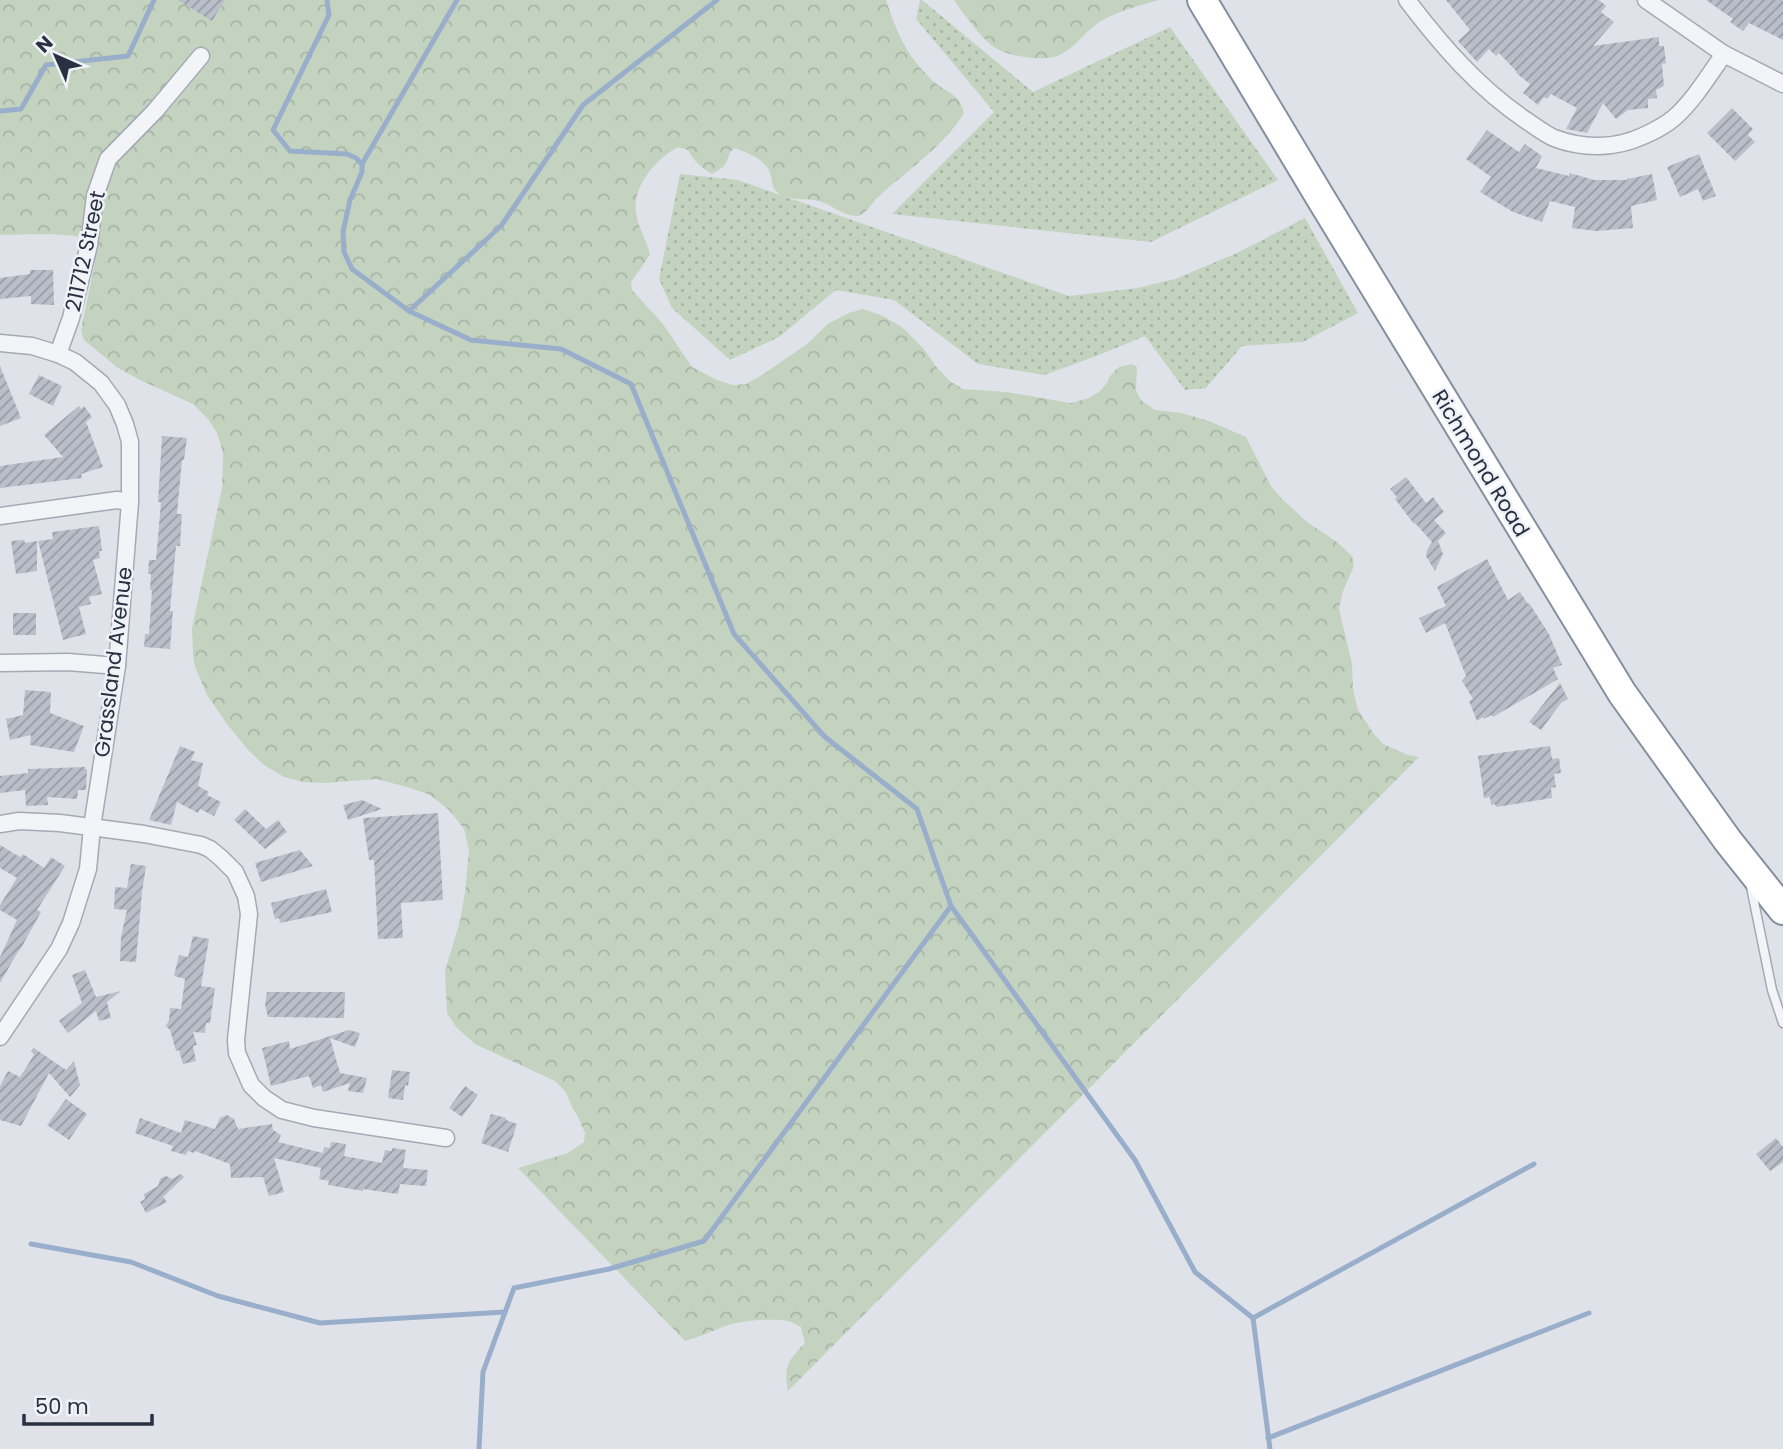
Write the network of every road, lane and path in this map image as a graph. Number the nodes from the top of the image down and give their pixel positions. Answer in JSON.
{"nodes":[{"id":1,"x":1202,"y":0,"type":"edge"},
{"id":2,"x":1407,"y":0,"type":"edge"},
{"id":3,"x":1646,"y":0,"type":"edge"},
{"id":4,"x":1724,"y":54,"type":"junction"},
{"id":5,"x":201,"y":56,"type":"dead end"},
{"id":6,"x":1783,"y":84,"type":"edge"},
{"id":7,"x":0,"y":343,"type":"edge"},
{"id":8,"x":58,"y":354,"type":"junction"},
{"id":9,"x":130,"y":502,"type":"junction"},
{"id":10,"x":0,"y":516,"type":"edge"},
{"id":11,"x":0,"y":663,"type":"edge"},
{"id":12,"x":117,"y":666,"type":"junction"},
{"id":13,"x":0,"y":824,"type":"edge"},
{"id":14,"x":92,"y":827,"type":"junction"},
{"id":15,"x":1746,"y":864,"type":"junction"},
{"id":16,"x":1783,"y":910,"type":"edge"},
{"id":17,"x":1783,"y":1023,"type":"edge"},
{"id":18,"x":0,"y":1037,"type":"edge"},
{"id":19,"x":446,"y":1138,"type":"dead end"}],
"edges":[{"from":1,"to":15,"type":"highway","name":"Richmond Road"},
{"from":2,"to":4,"type":"street"},
{"from":3,"to":4,"type":"street"},
{"from":4,"to":6,"type":"street"},
{"from":5,"to":8,"type":"street","name":"211712 Street"},
{"from":7,"to":8,"type":"street","name":"Grassland Avenue"},
{"from":8,"to":9,"type":"street","name":"Grassland Avenue"},
{"from":9,"to":10,"type":"street"},
{"from":9,"to":12,"type":"street","name":"Grassland Avenue"},
{"from":11,"to":12,"type":"street"},
{"from":12,"to":14,"type":"street","name":"Grassland Avenue"},
{"from":13,"to":14,"type":"street"},
{"from":14,"to":18,"type":"street","name":"Grassland Avenue"},
{"from":14,"to":19,"type":"street"},
{"from":15,"to":16,"type":"highway","name":"Richmond Road"},
{"from":15,"to":17,"type":"lane"}]}
